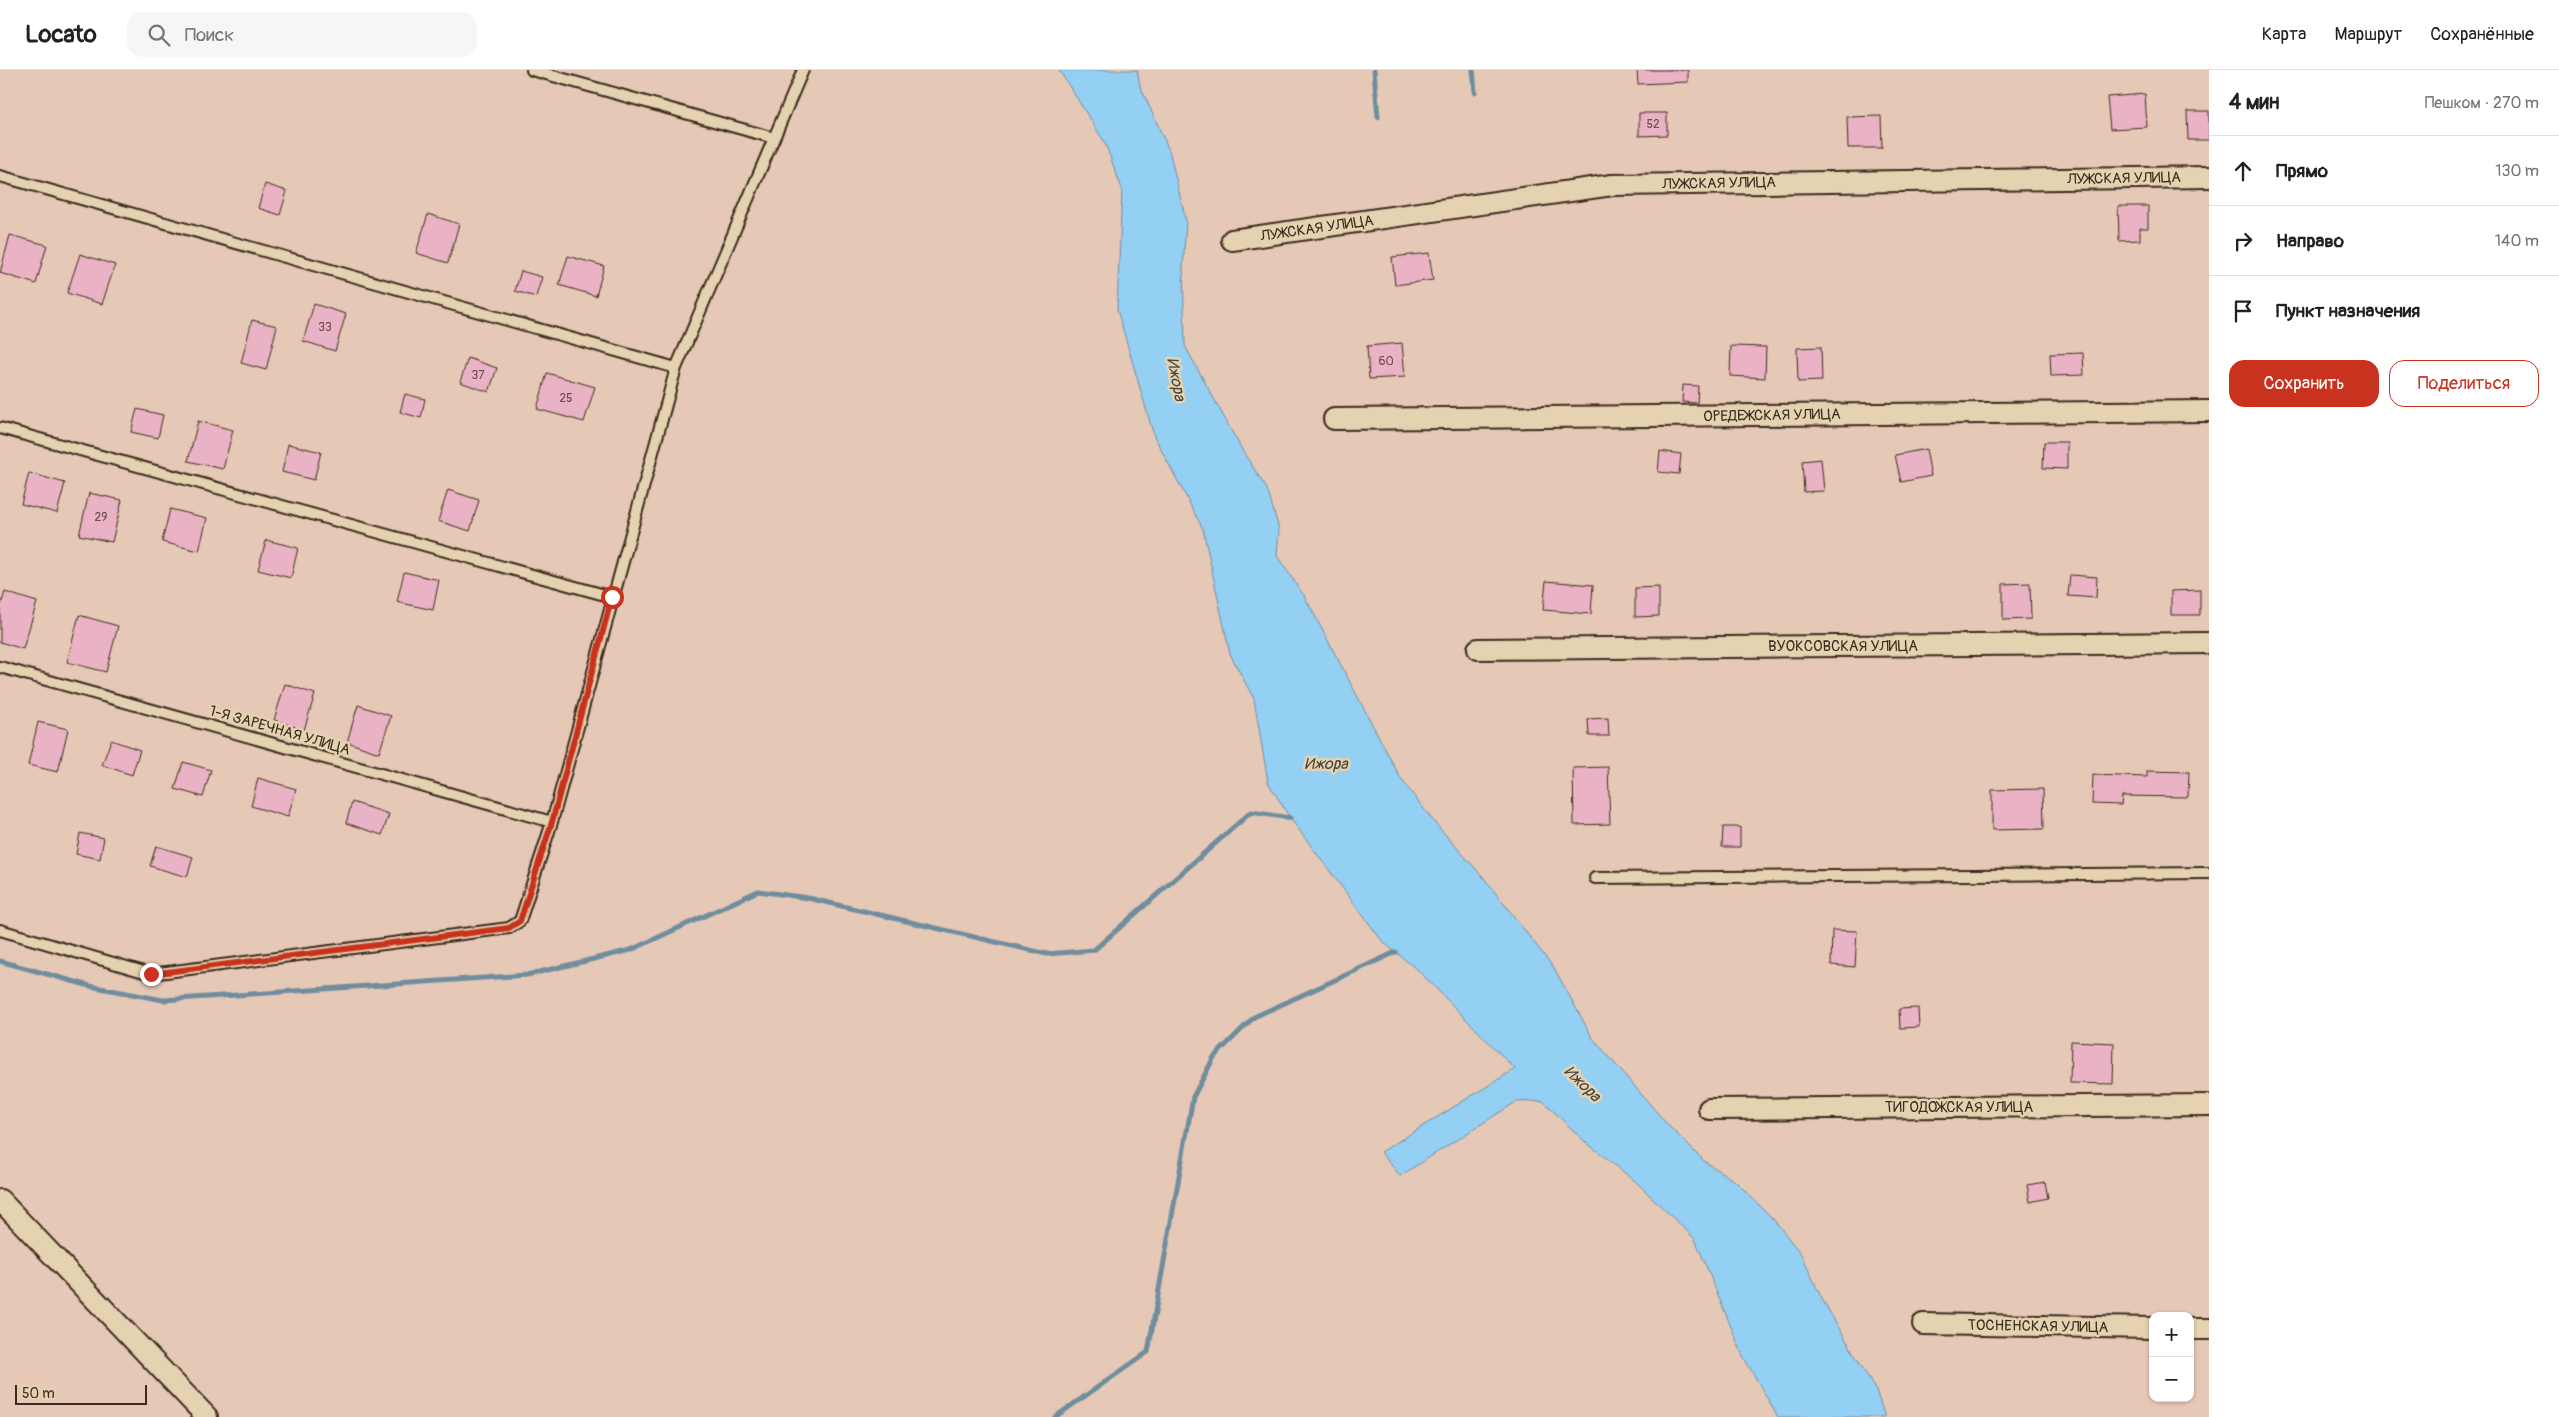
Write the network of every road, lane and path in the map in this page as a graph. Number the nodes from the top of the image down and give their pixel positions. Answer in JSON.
{"nodes":[{"id":1,"x":532,"y":70,"type":"edge"},
{"id":2,"x":803,"y":70,"type":"edge"},
{"id":3,"x":774,"y":138,"type":"junction"},
{"id":4,"x":0,"y":176,"type":"edge"},
{"id":5,"x":2209,"y":177,"type":"edge"},
{"id":6,"x":1232,"y":240,"type":"dead end"},
{"id":7,"x":676,"y":368,"type":"junction"},
{"id":8,"x":2209,"y":412,"type":"edge"},
{"id":9,"x":1334,"y":419,"type":"dead end"},
{"id":10,"x":0,"y":428,"type":"edge"},
{"id":11,"x":612,"y":597,"type":"junction"},
{"id":12,"x":2209,"y":643,"type":"edge"},
{"id":13,"x":1478,"y":649,"type":"dead end"},
{"id":14,"x":0,"y":667,"type":"edge"},
{"id":15,"x":552,"y":822,"type":"junction"},
{"id":16,"x":2209,"y":873,"type":"edge"},
{"id":17,"x":1595,"y":878,"type":"dead end"},
{"id":18,"x":0,"y":930,"type":"edge"},
{"id":19,"x":2209,"y":1105,"type":"edge"},
{"id":20,"x":1709,"y":1109,"type":"dead end"},
{"id":21,"x":0,"y":1200,"type":"edge"},
{"id":22,"x":1923,"y":1324,"type":"dead end"},
{"id":23,"x":2149,"y":1328,"type":"edge"},
{"id":24,"x":2194,"y":1329,"type":"edge"},
{"id":25,"x":2209,"y":1329,"type":"edge"},
{"id":26,"x":208,"y":1417,"type":"edge"}],
"edges":[{"from":1,"to":3,"type":"lane"},
{"from":2,"to":3,"type":"lane"},
{"from":3,"to":7,"type":"lane"},
{"from":4,"to":7,"type":"lane"},
{"from":5,"to":6,"type":"street","name":"ЛУЖСКАЯ УЛИЦА"},
{"from":7,"to":11,"type":"lane"},
{"from":8,"to":9,"type":"street","name":"ОРЕДЕЖСКАЯ УЛИЦА"},
{"from":10,"to":11,"type":"lane"},
{"from":11,"to":15,"type":"lane"},
{"from":12,"to":13,"type":"street","name":"ВУОКСОВСКАЯ УЛИЦА"},
{"from":14,"to":15,"type":"lane","name":"1-Я ЗАРЕЧНАЯ УЛИЦА"},
{"from":15,"to":18,"type":"lane"},
{"from":16,"to":17,"type":"lane"},
{"from":19,"to":20,"type":"street","name":"ТИГОДОЖСКАЯ УЛИЦА"},
{"from":21,"to":26,"type":"street"},
{"from":22,"to":23,"type":"street","name":"ТОСНЕНСКАЯ УЛИЦА"},
{"from":24,"to":25,"type":"street"}]}
